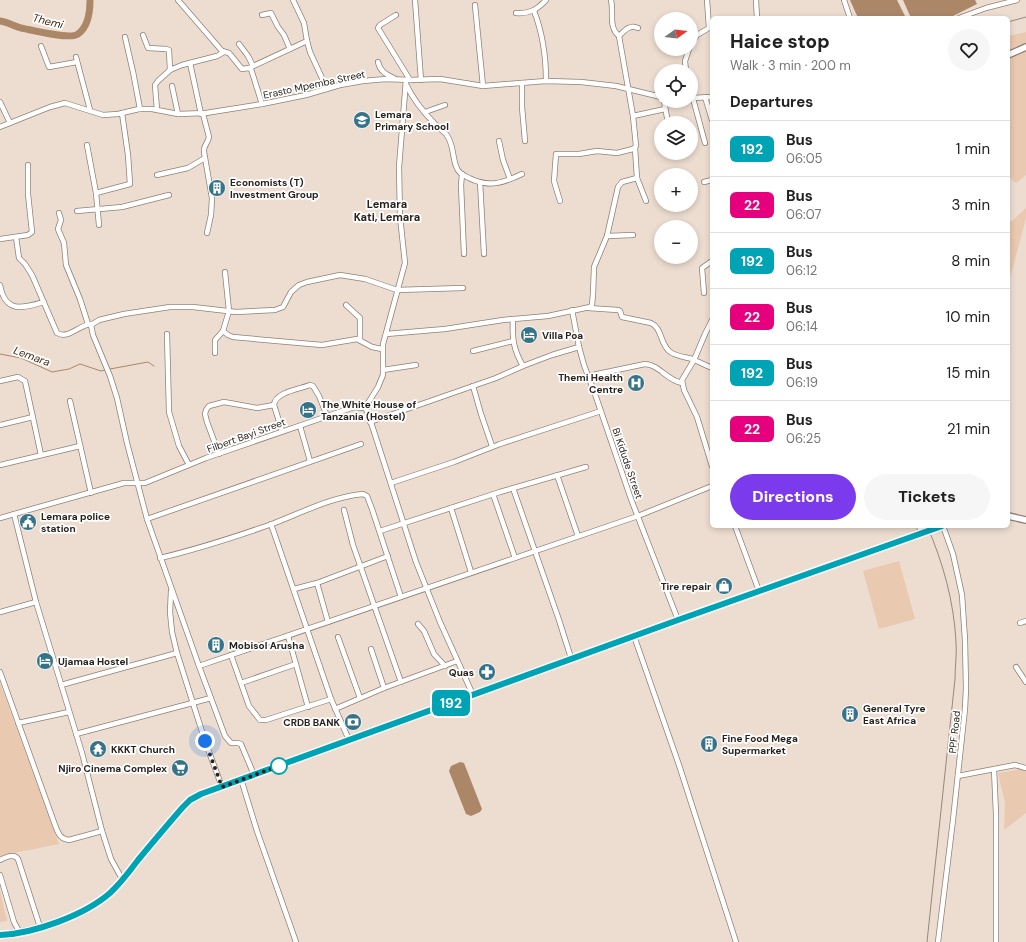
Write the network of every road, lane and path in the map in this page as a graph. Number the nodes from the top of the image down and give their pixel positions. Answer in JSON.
{"nodes":[{"id":1,"x":178,"y":0,"type":"edge"},
{"id":2,"x":293,"y":0,"type":"edge"},
{"id":3,"x":546,"y":0,"type":"edge"},
{"id":4,"x":611,"y":0,"type":"edge"},
{"id":5,"x":707,"y":0,"type":"edge"},
{"id":6,"x":756,"y":0,"type":"edge"},
{"id":7,"x":844,"y":0,"type":"edge"},
{"id":8,"x":1018,"y":0,"type":"edge"},
{"id":9,"x":414,"y":1,"type":"edge"},
{"id":10,"x":475,"y":5,"type":"dead end"},
{"id":11,"x":534,"y":11,"type":"junction"},
{"id":12,"x":516,"y":14,"type":"dead end"},
{"id":13,"x":262,"y":15,"type":"dead end"},
{"id":14,"x":396,"y":15,"type":"dead end"},
{"id":15,"x":756,"y":16,"type":"edge"},
{"id":16,"x":849,"y":16,"type":"edge"},
{"id":17,"x":964,"y":16,"type":"edge"},
{"id":18,"x":638,"y":28,"type":"dead end"},
{"id":19,"x":698,"y":34,"type":"edge"},
{"id":20,"x":142,"y":35,"type":"dead end"},
{"id":21,"x":619,"y":36,"type":"junction"},
{"id":22,"x":126,"y":37,"type":"dead end"},
{"id":23,"x":307,"y":41,"type":"junction"},
{"id":24,"x":239,"y":44,"type":"dead end"},
{"id":25,"x":41,"y":46,"type":"dead end"},
{"id":26,"x":1026,"y":47,"type":"edge"},
{"id":27,"x":290,"y":49,"type":"junction"},
{"id":28,"x":224,"y":52,"type":"junction"},
{"id":29,"x":1010,"y":54,"type":"edge"},
{"id":30,"x":378,"y":62,"type":"dead end"},
{"id":31,"x":190,"y":63,"type":"junction"},
{"id":32,"x":251,"y":67,"type":"junction"},
{"id":33,"x":170,"y":70,"type":"junction"},
{"id":34,"x":395,"y":79,"type":"junction"},
{"id":35,"x":421,"y":80,"type":"junction"},
{"id":36,"x":407,"y":81,"type":"junction"},
{"id":37,"x":546,"y":81,"type":"junction"},
{"id":38,"x":522,"y":83,"type":"junction"},
{"id":39,"x":172,"y":86,"type":"dead end"},
{"id":40,"x":483,"y":86,"type":"junction"},
{"id":41,"x":327,"y":89,"type":"junction"},
{"id":42,"x":628,"y":89,"type":"junction"},
{"id":43,"x":654,"y":95,"type":"edge"},
{"id":44,"x":705,"y":97,"type":"junction"},
{"id":45,"x":710,"y":97,"type":"edge"},
{"id":46,"x":698,"y":98,"type":"edge"},
{"id":47,"x":0,"y":102,"type":"edge"},
{"id":48,"x":262,"y":104,"type":"junction"},
{"id":49,"x":445,"y":105,"type":"dead end"},
{"id":50,"x":695,"y":108,"type":"edge"},
{"id":51,"x":665,"y":109,"type":"joint"},
{"id":52,"x":90,"y":110,"type":"junction"},
{"id":53,"x":140,"y":110,"type":"junction"},
{"id":54,"x":157,"y":110,"type":"junction"},
{"id":55,"x":425,"y":112,"type":"junction"},
{"id":56,"x":122,"y":113,"type":"junction"},
{"id":57,"x":710,"y":113,"type":"edge"},
{"id":58,"x":178,"y":114,"type":"junction"},
{"id":59,"x":202,"y":114,"type":"junction"},
{"id":60,"x":633,"y":116,"type":"junction"},
{"id":61,"x":666,"y":116,"type":"edge"},
{"id":62,"x":10,"y":123,"type":"junction"},
{"id":63,"x":0,"y":127,"type":"edge"},
{"id":64,"x":525,"y":141,"type":"dead end"},
{"id":65,"x":499,"y":142,"type":"dead end"},
{"id":66,"x":705,"y":142,"type":"dead end"},
{"id":67,"x":87,"y":145,"type":"dead end"},
{"id":68,"x":635,"y":148,"type":"junction"},
{"id":69,"x":205,"y":158,"type":"junction"},
{"id":70,"x":28,"y":165,"type":"dead end"},
{"id":71,"x":462,"y":174,"type":"junction"},
{"id":72,"x":522,"y":174,"type":"dead end"},
{"id":73,"x":157,"y":175,"type":"dead end"},
{"id":74,"x":636,"y":178,"type":"junction"},
{"id":75,"x":510,"y":180,"type":"junction"},
{"id":76,"x":710,"y":180,"type":"edge"},
{"id":77,"x":480,"y":182,"type":"junction"},
{"id":78,"x":704,"y":182,"type":"dead end"},
{"id":79,"x":96,"y":193,"type":"junction"},
{"id":80,"x":169,"y":195,"type":"dead end"},
{"id":81,"x":560,"y":201,"type":"dead end"},
{"id":82,"x":646,"y":201,"type":"dead end"},
{"id":83,"x":97,"y":209,"type":"junction"},
{"id":84,"x":77,"y":211,"type":"dead end"},
{"id":85,"x":59,"y":213,"type":"dead end"},
{"id":86,"x":99,"y":225,"type":"dead end"},
{"id":87,"x":207,"y":233,"type":"dead end"},
{"id":88,"x":633,"y":235,"type":"dead end"},
{"id":89,"x":607,"y":236,"type":"junction"},
{"id":90,"x":16,"y":237,"type":"junction"},
{"id":91,"x":0,"y":239,"type":"edge"},
{"id":92,"x":464,"y":254,"type":"dead end"},
{"id":93,"x":484,"y":254,"type":"dead end"},
{"id":94,"x":710,"y":262,"type":"edge"},
{"id":95,"x":225,"y":272,"type":"dead end"},
{"id":96,"x":0,"y":285,"type":"edge"},
{"id":97,"x":463,"y":288,"type":"dead end"},
{"id":98,"x":397,"y":290,"type":"junction"},
{"id":99,"x":704,"y":293,"type":"dead end"},
{"id":100,"x":1,"y":296,"type":"edge"},
{"id":101,"x":44,"y":302,"type":"junction"},
{"id":102,"x":346,"y":305,"type":"dead end"},
{"id":103,"x":586,"y":308,"type":"junction"},
{"id":104,"x":572,"y":310,"type":"junction"},
{"id":105,"x":229,"y":311,"type":"junction"},
{"id":106,"x":513,"y":319,"type":"junction"},
{"id":107,"x":90,"y":324,"type":"junction"},
{"id":108,"x":710,"y":324,"type":"edge"},
{"id":109,"x":224,"y":331,"type":"junction"},
{"id":110,"x":167,"y":334,"type":"dead end"},
{"id":111,"x":386,"y":334,"type":"junction"},
{"id":112,"x":360,"y":340,"type":"junction"},
{"id":113,"x":513,"y":341,"type":"junction"},
{"id":114,"x":579,"y":348,"type":"junction"},
{"id":115,"x":382,"y":349,"type":"junction"},
{"id":116,"x":473,"y":351,"type":"dead end"},
{"id":117,"x":215,"y":353,"type":"dead end"},
{"id":118,"x":694,"y":360,"type":"junction"},
{"id":119,"x":416,"y":365,"type":"dead end"},
{"id":120,"x":523,"y":366,"type":"junction"},
{"id":121,"x":710,"y":367,"type":"edge"},
{"id":122,"x":383,"y":370,"type":"junction"},
{"id":123,"x":588,"y":376,"type":"junction"},
{"id":124,"x":0,"y":381,"type":"edge"},
{"id":125,"x":682,"y":383,"type":"junction"},
{"id":126,"x":473,"y":386,"type":"junction"},
{"id":127,"x":70,"y":401,"type":"dead end"},
{"id":128,"x":274,"y":405,"type":"junction"},
{"id":129,"x":365,"y":408,"type":"junction"},
{"id":130,"x":601,"y":411,"type":"junction"},
{"id":131,"x":33,"y":416,"type":"junction"},
{"id":132,"x":327,"y":416,"type":"junction"},
{"id":133,"x":370,"y":422,"type":"junction"},
{"id":134,"x":0,"y":425,"type":"edge"},
{"id":135,"x":300,"y":426,"type":"junction"},
{"id":136,"x":282,"y":431,"type":"junction"},
{"id":137,"x":361,"y":444,"type":"dead end"},
{"id":138,"x":80,"y":446,"type":"junction"},
{"id":139,"x":492,"y":446,"type":"junction"},
{"id":140,"x":219,"y":454,"type":"junction"},
{"id":141,"x":41,"y":455,"type":"junction"},
{"id":142,"x":710,"y":459,"type":"edge"},
{"id":143,"x":310,"y":461,"type":"junction"},
{"id":144,"x":0,"y":465,"type":"edge"},
{"id":145,"x":189,"y":465,"type":"junction"},
{"id":146,"x":586,"y":467,"type":"dead end"},
{"id":147,"x":557,"y":475,"type":"junction"},
{"id":148,"x":391,"y":483,"type":"junction"},
{"id":149,"x":139,"y":484,"type":"junction"},
{"id":150,"x":710,"y":487,"type":"edge"},
{"id":151,"x":513,"y":488,"type":"junction"},
{"id":152,"x":91,"y":493,"type":"junction"},
{"id":153,"x":493,"y":494,"type":"junction"},
{"id":154,"x":451,"y":508,"type":"junction"},
{"id":155,"x":344,"y":510,"type":"dead end"},
{"id":156,"x":14,"y":514,"type":"junction"},
{"id":157,"x":638,"y":516,"type":"junction"},
{"id":158,"x":1010,"y":516,"type":"edge"},
{"id":159,"x":0,"y":518,"type":"edge"},
{"id":160,"x":147,"y":519,"type":"junction"},
{"id":161,"x":1026,"y":520,"type":"edge"},
{"id":162,"x":403,"y":523,"type":"junction"},
{"id":163,"x":271,"y":524,"type":"junction"},
{"id":164,"x":736,"y":528,"type":"edge"},
{"id":165,"x":919,"y":528,"type":"edge"},
{"id":166,"x":935,"y":528,"type":"edge"},
{"id":167,"x":943,"y":528,"type":"edge"},
{"id":168,"x":380,"y":531,"type":"junction"},
{"id":169,"x":921,"y":532,"type":"junction"},
{"id":170,"x":578,"y":536,"type":"junction"},
{"id":171,"x":535,"y":551,"type":"junction"},
{"id":172,"x":388,"y":556,"type":"junction"},
{"id":173,"x":160,"y":558,"type":"junction"},
{"id":174,"x":515,"y":558,"type":"junction"},
{"id":175,"x":362,"y":567,"type":"junction"},
{"id":176,"x":471,"y":572,"type":"junction"},
{"id":177,"x":317,"y":583,"type":"junction"},
{"id":178,"x":171,"y":588,"type":"junction"},
{"id":179,"x":427,"y":588,"type":"junction"},
{"id":180,"x":294,"y":590,"type":"junction"},
{"id":181,"x":759,"y":590,"type":"junction"},
{"id":182,"x":401,"y":597,"type":"junction"},
{"id":183,"x":36,"y":602,"type":"junction"},
{"id":184,"x":375,"y":606,"type":"junction"},
{"id":185,"x":0,"y":612,"type":"edge"},
{"id":186,"x":678,"y":620,"type":"junction"},
{"id":187,"x":1026,"y":621,"type":"edge"},
{"id":188,"x":328,"y":622,"type":"junction"},
{"id":189,"x":1020,"y":623,"type":"dead end"},
{"id":190,"x":418,"y":624,"type":"dead end"},
{"id":191,"x":307,"y":630,"type":"junction"},
{"id":192,"x":288,"y":636,"type":"junction"},
{"id":193,"x":634,"y":636,"type":"junction"},
{"id":194,"x":338,"y":637,"type":"dead end"},
{"id":195,"x":370,"y":650,"type":"dead end"},
{"id":196,"x":177,"y":653,"type":"junction"},
{"id":197,"x":231,"y":655,"type":"junction"},
{"id":198,"x":571,"y":658,"type":"junction"},
{"id":199,"x":457,"y":661,"type":"junction"},
{"id":200,"x":296,"y":664,"type":"junction"},
{"id":201,"x":199,"y":666,"type":"junction"},
{"id":202,"x":445,"y":666,"type":"junction"},
{"id":203,"x":1016,"y":667,"type":"dead end"},
{"id":204,"x":0,"y":672,"type":"edge"},
{"id":205,"x":401,"y":682,"type":"junction"},
{"id":206,"x":1026,"y":682,"type":"edge"},
{"id":207,"x":241,"y":683,"type":"junction"},
{"id":208,"x":61,"y":685,"type":"junction"},
{"id":209,"x":384,"y":688,"type":"junction"},
{"id":210,"x":473,"y":695,"type":"junction"},
{"id":211,"x":211,"y":698,"type":"junction"},
{"id":212,"x":360,"y":698,"type":"junction"},
{"id":213,"x":331,"y":699,"type":"junction"},
{"id":214,"x":193,"y":703,"type":"junction"},
{"id":215,"x":308,"y":707,"type":"junction"},
{"id":216,"x":335,"y":709,"type":"junction"},
{"id":217,"x":69,"y":712,"type":"junction"},
{"id":218,"x":18,"y":723,"type":"junction"},
{"id":219,"x":76,"y":734,"type":"junction"},
{"id":220,"x":349,"y":740,"type":"junction"},
{"id":221,"x":1026,"y":768,"type":"edge"},
{"id":222,"x":994,"y":769,"type":"junction"},
{"id":223,"x":254,"y":775,"type":"junction"},
{"id":224,"x":958,"y":776,"type":"junction"},
{"id":225,"x":241,"y":779,"type":"junction"},
{"id":226,"x":222,"y":787,"type":"junction"},
{"id":227,"x":102,"y":831,"type":"junction"},
{"id":228,"x":0,"y":860,"type":"edge"},
{"id":229,"x":0,"y":875,"type":"edge"},
{"id":230,"x":123,"y":879,"type":"junction"},
{"id":231,"x":40,"y":927,"type":"junction"},
{"id":232,"x":20,"y":933,"type":"junction"},
{"id":233,"x":0,"y":935,"type":"edge"},
{"id":234,"x":296,"y":942,"type":"edge"},
{"id":235,"x":736,"y":942,"type":"edge"},
{"id":236,"x":938,"y":942,"type":"edge"},
{"id":237,"x":996,"y":942,"type":"edge"}],
"edges":[{"from":1,"to":28,"type":"street"},
{"from":2,"to":23,"type":"street"},
{"from":3,"to":11,"type":"street"},
{"from":4,"to":21,"type":"street"},
{"from":5,"to":19,"type":"street"},
{"from":6,"to":15,"type":"street"},
{"from":7,"to":16,"type":"street"},
{"from":8,"to":17,"type":"street"},
{"from":9,"to":35,"type":"street"},
{"from":10,"to":40,"type":"street"},
{"from":11,"to":12,"type":"street"},
{"from":11,"to":37,"type":"street"},
{"from":13,"to":27,"type":"street"},
{"from":14,"to":36,"type":"street"},
{"from":18,"to":21,"type":"street"},
{"from":20,"to":33,"type":"street"},
{"from":21,"to":42,"type":"street"},
{"from":22,"to":53,"type":"street"},
{"from":23,"to":27,"type":"street"},
{"from":23,"to":41,"type":"street"},
{"from":24,"to":32,"type":"street"},
{"from":25,"to":52,"type":"street"},
{"from":26,"to":29,"type":"street"},
{"from":27,"to":32,"type":"street"},
{"from":28,"to":31,"type":"street"},
{"from":28,"to":32,"type":"street"},
{"from":30,"to":34,"type":"street"},
{"from":31,"to":33,"type":"street"},
{"from":31,"to":59,"type":"street"},
{"from":32,"to":48,"type":"street"},
{"from":33,"to":54,"type":"street"},
{"from":34,"to":36,"type":"street","name":"Erasto Mpemba Street"},
{"from":34,"to":41,"type":"street","name":"Erasto Mpemba Street"},
{"from":35,"to":36,"type":"street","name":"Erasto Mpemba Street"},
{"from":35,"to":40,"type":"street","name":"Erasto Mpemba Street"},
{"from":36,"to":55,"type":"street"},
{"from":36,"to":98,"type":"street"},
{"from":37,"to":38,"type":"street","name":"Erasto Mpemba Street"},
{"from":37,"to":42,"type":"street","name":"Erasto Mpemba Street"},
{"from":38,"to":40,"type":"street","name":"Erasto Mpemba Street"},
{"from":38,"to":64,"type":"street"},
{"from":39,"to":58,"type":"street"},
{"from":41,"to":48,"type":"street","name":"Erasto Mpemba Street"},
{"from":42,"to":43,"type":"street","name":"Erasto Mpemba Street"},
{"from":42,"to":60,"type":"street"},
{"from":44,"to":45,"type":"street"},
{"from":44,"to":46,"type":"street"},
{"from":44,"to":57,"type":"street"},
{"from":47,"to":62,"type":"street"},
{"from":48,"to":59,"type":"street","name":"Erasto Mpemba Street"},
{"from":49,"to":55,"type":"street"},
{"from":50,"to":66,"type":"street"},
{"from":51,"to":60,"type":"street"},
{"from":51,"to":61,"type":"street"},
{"from":52,"to":56,"type":"street","name":"Erasto Mpemba Street"},
{"from":52,"to":62,"type":"street","name":"Erasto Mpemba Street"},
{"from":53,"to":54,"type":"street","name":"Erasto Mpemba Street"},
{"from":53,"to":56,"type":"street","name":"Erasto Mpemba Street"},
{"from":54,"to":58,"type":"street","name":"Erasto Mpemba Street"},
{"from":55,"to":71,"type":"street"},
{"from":56,"to":79,"type":"street"},
{"from":58,"to":59,"type":"street","name":"Erasto Mpemba Street"},
{"from":59,"to":69,"type":"street"},
{"from":60,"to":68,"type":"street"},
{"from":62,"to":63,"type":"street","name":"Erasto Mpemba Street"},
{"from":65,"to":75,"type":"street"},
{"from":67,"to":79,"type":"street"},
{"from":68,"to":74,"type":"street"},
{"from":68,"to":81,"type":"street"},
{"from":69,"to":73,"type":"street"},
{"from":69,"to":87,"type":"street"},
{"from":70,"to":90,"type":"street"},
{"from":71,"to":77,"type":"street"},
{"from":71,"to":92,"type":"street"},
{"from":72,"to":75,"type":"street"},
{"from":74,"to":82,"type":"street"},
{"from":74,"to":89,"type":"street"},
{"from":75,"to":77,"type":"street"},
{"from":76,"to":78,"type":"street"},
{"from":77,"to":93,"type":"street"},
{"from":79,"to":83,"type":"street"},
{"from":80,"to":83,"type":"street"},
{"from":83,"to":84,"type":"street"},
{"from":83,"to":86,"type":"street"},
{"from":85,"to":107,"type":"street"},
{"from":88,"to":89,"type":"street"},
{"from":89,"to":103,"type":"street"},
{"from":90,"to":91,"type":"street"},
{"from":90,"to":101,"type":"street"},
{"from":94,"to":99,"type":"street"},
{"from":95,"to":105,"type":"street"},
{"from":96,"to":100,"type":"street"},
{"from":97,"to":98,"type":"street"},
{"from":98,"to":105,"type":"street"},
{"from":98,"to":111,"type":"street"},
{"from":100,"to":101,"type":"street"},
{"from":101,"to":107,"type":"street"},
{"from":102,"to":112,"type":"street"},
{"from":103,"to":104,"type":"street"},
{"from":103,"to":118,"type":"street"},
{"from":104,"to":106,"type":"street"},
{"from":104,"to":114,"type":"street","name":"Bi Kidude Street"},
{"from":105,"to":107,"type":"street"},
{"from":105,"to":109,"type":"street"},
{"from":106,"to":111,"type":"street"},
{"from":106,"to":113,"type":"street"},
{"from":107,"to":149,"type":"street"},
{"from":108,"to":118,"type":"street"},
{"from":109,"to":112,"type":"street"},
{"from":109,"to":117,"type":"street"},
{"from":110,"to":145,"type":"street"},
{"from":111,"to":115,"type":"street"},
{"from":112,"to":115,"type":"street"},
{"from":113,"to":116,"type":"street"},
{"from":113,"to":120,"type":"street"},
{"from":114,"to":120,"type":"street"},
{"from":114,"to":123,"type":"street","name":"Bi Kidude Street"},
{"from":115,"to":122,"type":"street"},
{"from":118,"to":121,"type":"street"},
{"from":118,"to":125,"type":"street"},
{"from":119,"to":122,"type":"street"},
{"from":120,"to":126,"type":"street"},
{"from":122,"to":129,"type":"street"},
{"from":123,"to":125,"type":"street"},
{"from":123,"to":130,"type":"street","name":"Bi Kidude Street"},
{"from":124,"to":131,"type":"street"},
{"from":125,"to":142,"type":"street"},
{"from":126,"to":133,"type":"street"},
{"from":126,"to":139,"type":"street"},
{"from":127,"to":138,"type":"street"},
{"from":128,"to":132,"type":"street"},
{"from":128,"to":136,"type":"street"},
{"from":128,"to":140,"type":"street"},
{"from":129,"to":132,"type":"street","name":"Filbert Bayi Street"},
{"from":129,"to":133,"type":"street"},
{"from":130,"to":139,"type":"street"},
{"from":130,"to":157,"type":"street","name":"Bi Kidude Street"},
{"from":131,"to":134,"type":"street"},
{"from":131,"to":141,"type":"street"},
{"from":132,"to":135,"type":"street","name":"Filbert Bayi Street"},
{"from":133,"to":148,"type":"street"},
{"from":135,"to":136,"type":"street","name":"Filbert Bayi Street"},
{"from":135,"to":143,"type":"street"},
{"from":136,"to":140,"type":"street","name":"Filbert Bayi Street"},
{"from":137,"to":143,"type":"street"},
{"from":138,"to":141,"type":"street"},
{"from":138,"to":152,"type":"street"},
{"from":139,"to":148,"type":"street"},
{"from":140,"to":145,"type":"street","name":"Filbert Bayi Street"},
{"from":141,"to":144,"type":"street"},
{"from":143,"to":160,"type":"street"},
{"from":145,"to":149,"type":"street","name":"Filbert Bayi Street"},
{"from":146,"to":147,"type":"street"},
{"from":147,"to":151,"type":"street"},
{"from":147,"to":170,"type":"street"},
{"from":148,"to":162,"type":"street"},
{"from":149,"to":152,"type":"street","name":"Filbert Bayi Street"},
{"from":149,"to":160,"type":"street"},
{"from":150,"to":157,"type":"street"},
{"from":151,"to":153,"type":"street"},
{"from":151,"to":171,"type":"street"},
{"from":152,"to":156,"type":"street","name":"Filbert Bayi Street"},
{"from":153,"to":154,"type":"street"},
{"from":153,"to":174,"type":"street"},
{"from":154,"to":162,"type":"street"},
{"from":154,"to":176,"type":"street"},
{"from":155,"to":175,"type":"street"},
{"from":156,"to":159,"type":"street","name":"Filbert Bayi Street"},
{"from":156,"to":183,"type":"street"},
{"from":157,"to":170,"type":"street"},
{"from":157,"to":186,"type":"street","name":"Bi Kidude Street"},
{"from":158,"to":161,"type":"street"},
{"from":160,"to":173,"type":"street"},
{"from":162,"to":168,"type":"street"},
{"from":162,"to":179,"type":"street"},
{"from":163,"to":168,"type":"street"},
{"from":163,"to":173,"type":"street"},
{"from":163,"to":180,"type":"street"},
{"from":164,"to":181,"type":"street"},
{"from":165,"to":169,"type":"street"},
{"from":166,"to":169,"type":"street"},
{"from":167,"to":224,"type":"street","name":"PPF Road"},
{"from":168,"to":172,"type":"street"},
{"from":169,"to":181,"type":"street"},
{"from":170,"to":171,"type":"street"},
{"from":171,"to":174,"type":"street"},
{"from":171,"to":198,"type":"street"},
{"from":172,"to":175,"type":"street"},
{"from":172,"to":182,"type":"street"},
{"from":173,"to":178,"type":"street"},
{"from":174,"to":176,"type":"street"},
{"from":175,"to":177,"type":"street"},
{"from":175,"to":184,"type":"street"},
{"from":176,"to":179,"type":"street"},
{"from":177,"to":180,"type":"street"},
{"from":177,"to":188,"type":"street"},
{"from":178,"to":196,"type":"street"},
{"from":178,"to":201,"type":"street"},
{"from":179,"to":182,"type":"street"},
{"from":179,"to":199,"type":"street"},
{"from":180,"to":191,"type":"street"},
{"from":181,"to":186,"type":"street"},
{"from":182,"to":184,"type":"street"},
{"from":183,"to":185,"type":"street"},
{"from":183,"to":208,"type":"street"},
{"from":184,"to":188,"type":"street"},
{"from":184,"to":205,"type":"street"},
{"from":186,"to":193,"type":"street"},
{"from":187,"to":189,"type":"street"},
{"from":188,"to":191,"type":"street"},
{"from":190,"to":202,"type":"street"},
{"from":191,"to":192,"type":"street"},
{"from":191,"to":213,"type":"street"},
{"from":192,"to":197,"type":"street"},
{"from":192,"to":200,"type":"street"},
{"from":193,"to":198,"type":"street"},
{"from":193,"to":235,"type":"street"},
{"from":194,"to":212,"type":"street"},
{"from":195,"to":209,"type":"street"},
{"from":196,"to":208,"type":"street"},
{"from":196,"to":214,"type":"street"},
{"from":197,"to":201,"type":"street"},
{"from":197,"to":207,"type":"street"},
{"from":198,"to":210,"type":"street"},
{"from":199,"to":202,"type":"street"},
{"from":199,"to":210,"type":"street"},
{"from":200,"to":207,"type":"street"},
{"from":200,"to":215,"type":"street"},
{"from":201,"to":211,"type":"street"},
{"from":202,"to":205,"type":"street"},
{"from":203,"to":206,"type":"street"},
{"from":204,"to":218,"type":"street"},
{"from":205,"to":209,"type":"street"},
{"from":207,"to":215,"type":"street"},
{"from":208,"to":217,"type":"street"},
{"from":209,"to":212,"type":"street"},
{"from":210,"to":220,"type":"street"},
{"from":211,"to":214,"type":"street"},
{"from":211,"to":223,"type":"street"},
{"from":212,"to":216,"type":"street"},
{"from":213,"to":215,"type":"street"},
{"from":213,"to":216,"type":"street"},
{"from":214,"to":219,"type":"street"},
{"from":214,"to":226,"type":"street"},
{"from":216,"to":220,"type":"street"},
{"from":217,"to":218,"type":"street"},
{"from":217,"to":219,"type":"street"},
{"from":218,"to":227,"type":"street"},
{"from":219,"to":227,"type":"street"},
{"from":220,"to":223,"type":"street"},
{"from":221,"to":222,"type":"street"},
{"from":222,"to":224,"type":"street"},
{"from":222,"to":237,"type":"street"},
{"from":223,"to":225,"type":"street"},
{"from":224,"to":236,"type":"street","name":"PPF Road"},
{"from":225,"to":226,"type":"street"},
{"from":225,"to":234,"type":"street"},
{"from":226,"to":230,"type":"street"},
{"from":227,"to":230,"type":"street"},
{"from":228,"to":231,"type":"street"},
{"from":229,"to":232,"type":"street"},
{"from":230,"to":231,"type":"street"},
{"from":231,"to":232,"type":"street"},
{"from":232,"to":233,"type":"street"}]}
